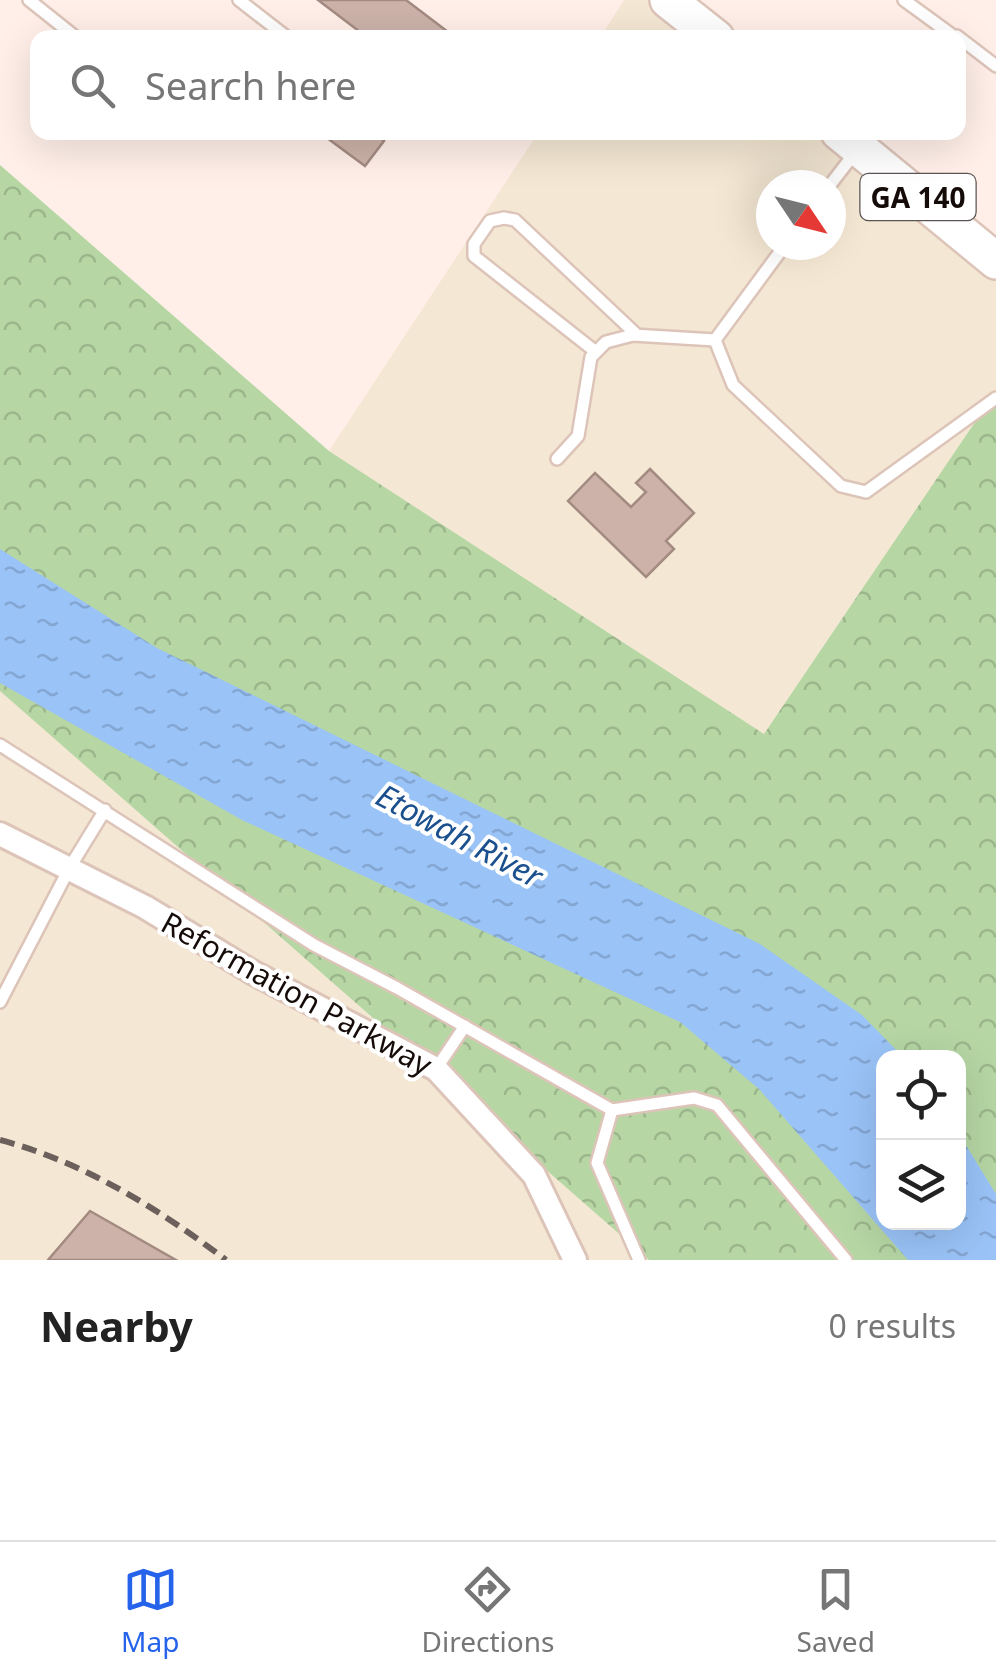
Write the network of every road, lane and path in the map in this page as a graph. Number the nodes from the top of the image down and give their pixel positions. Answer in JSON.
{"nodes":[{"id":1,"x":29,"y":0,"type":"edge"},
{"id":2,"x":238,"y":0,"type":"edge"},
{"id":3,"x":668,"y":0,"type":"edge"},
{"id":4,"x":904,"y":0,"type":"edge"},
{"id":5,"x":66,"y":30,"type":"edge"},
{"id":6,"x":277,"y":30,"type":"edge"},
{"id":7,"x":706,"y":30,"type":"edge"},
{"id":8,"x":947,"y":30,"type":"edge"},
{"id":9,"x":966,"y":44,"type":"edge"},
{"id":10,"x":996,"y":66,"type":"edge"},
{"id":11,"x":854,"y":140,"type":"edge"},
{"id":12,"x":859,"y":140,"type":"edge"},
{"id":13,"x":838,"y":170,"type":"edge"},
{"id":14,"x":774,"y":260,"type":"edge"},
{"id":15,"x":996,"y":261,"type":"edge"},
{"id":16,"x":637,"y":335,"type":"junction"},
{"id":17,"x":714,"y":340,"type":"junction"},
{"id":18,"x":596,"y":352,"type":"junction"},
{"id":19,"x":996,"y":398,"type":"edge"},
{"id":20,"x":557,"y":459,"type":"dead end"},
{"id":21,"x":0,"y":745,"type":"edge"},
{"id":22,"x":105,"y":810,"type":"junction"},
{"id":23,"x":0,"y":834,"type":"edge"},
{"id":24,"x":70,"y":867,"type":"junction"},
{"id":25,"x":0,"y":1002,"type":"edge"},
{"id":26,"x":465,"y":1026,"type":"junction"},
{"id":27,"x":436,"y":1068,"type":"junction"},
{"id":28,"x":612,"y":1110,"type":"junction"},
{"id":29,"x":576,"y":1260,"type":"edge"},
{"id":30,"x":639,"y":1260,"type":"edge"},
{"id":31,"x":846,"y":1260,"type":"edge"}],
"edges":[{"from":1,"to":5,"type":"lane"},
{"from":2,"to":6,"type":"lane"},
{"from":3,"to":7,"type":"main road"},
{"from":4,"to":8,"type":"lane"},
{"from":9,"to":10,"type":"lane"},
{"from":11,"to":13,"type":"lane"},
{"from":12,"to":15,"type":"main road","number":"GA 140"},
{"from":14,"to":17,"type":"lane"},
{"from":16,"to":17,"type":"lane"},
{"from":16,"to":18,"type":"lane"},
{"from":16,"to":18,"type":"lane"},
{"from":17,"to":19,"type":"lane"},
{"from":18,"to":20,"type":"lane"},
{"from":21,"to":22,"type":"lane"},
{"from":22,"to":24,"type":"lane"},
{"from":22,"to":26,"type":"lane"},
{"from":23,"to":24,"type":"street","name":"Reformation Parkway"},
{"from":24,"to":25,"type":"lane"},
{"from":24,"to":27,"type":"street","name":"Reformation Parkway"},
{"from":26,"to":27,"type":"lane"},
{"from":26,"to":28,"type":"lane"},
{"from":27,"to":29,"type":"street","name":"Reformation Parkway"},
{"from":28,"to":30,"type":"lane"},
{"from":28,"to":31,"type":"lane"}]}
